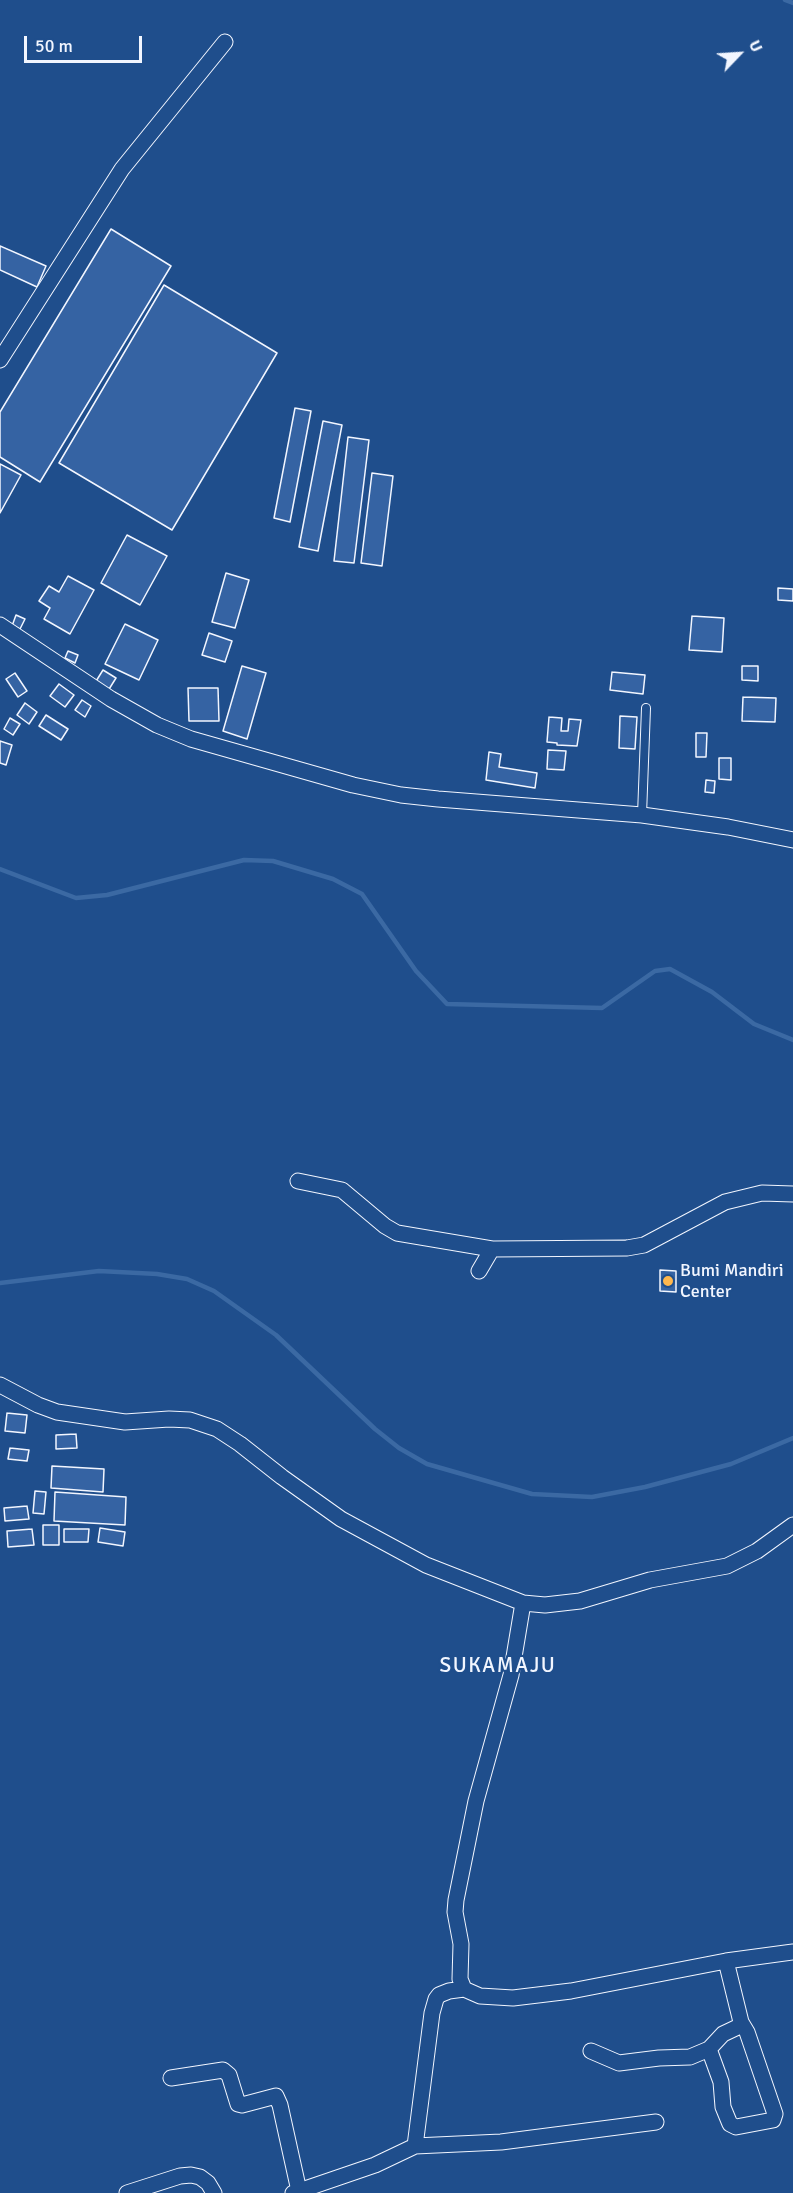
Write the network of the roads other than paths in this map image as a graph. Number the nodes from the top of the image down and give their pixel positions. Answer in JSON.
{"nodes":[{"id":1,"x":225,"y":42,"type":"dead end"},
{"id":2,"x":0,"y":360,"type":"edge"},
{"id":3,"x":0,"y":625,"type":"edge"},
{"id":4,"x":646,"y":708,"type":"dead end"},
{"id":5,"x":642,"y":815,"type":"junction"},
{"id":6,"x":793,"y":840,"type":"edge"},
{"id":7,"x":298,"y":1181,"type":"dead end"},
{"id":8,"x":793,"y":1194,"type":"edge"},
{"id":9,"x":492,"y":1249,"type":"junction"},
{"id":10,"x":479,"y":1271,"type":"dead end"},
{"id":11,"x":0,"y":1385,"type":"edge"},
{"id":12,"x":793,"y":1525,"type":"edge"},
{"id":13,"x":523,"y":1603,"type":"junction"},
{"id":14,"x":793,"y":1952,"type":"edge"},
{"id":15,"x":726,"y":1961,"type":"junction"},
{"id":16,"x":464,"y":1989,"type":"junction"},
{"id":17,"x":742,"y":2025,"type":"junction"},
{"id":18,"x":709,"y":2049,"type":"junction"},
{"id":19,"x":591,"y":2051,"type":"dead end"},
{"id":20,"x":171,"y":2078,"type":"dead end"},
{"id":21,"x":656,"y":2122,"type":"dead end"},
{"id":22,"x":415,"y":2146,"type":"junction"},
{"id":23,"x":296,"y":2192,"type":"edge"},
{"id":24,"x":127,"y":2193,"type":"edge"},
{"id":25,"x":214,"y":2193,"type":"edge"}],
"edges":[{"from":1,"to":2,"type":"street"},
{"from":3,"to":5,"type":"street"},
{"from":4,"to":5,"type":"lane"},
{"from":5,"to":6,"type":"street"},
{"from":7,"to":9,"type":"street"},
{"from":8,"to":9,"type":"street"},
{"from":9,"to":10,"type":"street"},
{"from":11,"to":13,"type":"street"},
{"from":12,"to":13,"type":"street"},
{"from":13,"to":16,"type":"street"},
{"from":14,"to":15,"type":"street"},
{"from":15,"to":16,"type":"street"},
{"from":15,"to":17,"type":"street"},
{"from":16,"to":22,"type":"street"},
{"from":17,"to":18,"type":"street"},
{"from":17,"to":18,"type":"street"},
{"from":18,"to":19,"type":"street"},
{"from":20,"to":23,"type":"street"},
{"from":21,"to":22,"type":"street"},
{"from":22,"to":23,"type":"street"},
{"from":24,"to":25,"type":"street"}]}
